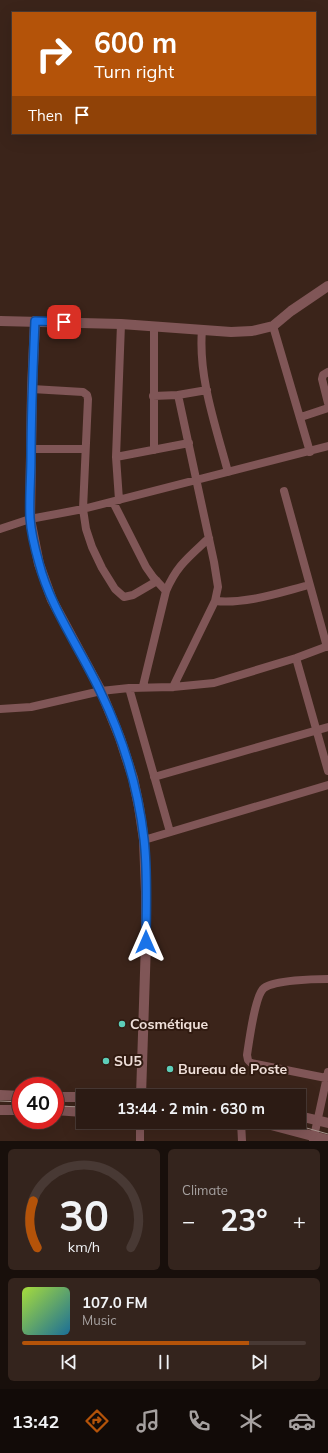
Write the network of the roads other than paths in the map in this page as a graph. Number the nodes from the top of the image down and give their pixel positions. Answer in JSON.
{"nodes":[{"id":1,"x":328,"y":286,"type":"edge"},
{"id":2,"x":0,"y":321,"type":"edge"},
{"id":3,"x":35,"y":321,"type":"junction"},
{"id":4,"x":121,"y":324,"type":"junction"},
{"id":5,"x":154,"y":326,"type":"junction"},
{"id":6,"x":273,"y":326,"type":"junction"},
{"id":7,"x":202,"y":330,"type":"junction"},
{"id":8,"x":328,"y":372,"type":"edge"},
{"id":9,"x":32,"y":389,"type":"junction"},
{"id":10,"x":207,"y":390,"type":"junction"},
{"id":11,"x":178,"y":395,"type":"junction"},
{"id":12,"x":153,"y":396,"type":"junction"},
{"id":13,"x":328,"y":404,"type":"edge"},
{"id":14,"x":328,"y":408,"type":"edge"},
{"id":15,"x":301,"y":417,"type":"junction"},
{"id":16,"x":189,"y":444,"type":"junction"},
{"id":17,"x":328,"y":446,"type":"edge"},
{"id":18,"x":31,"y":449,"type":"junction"},
{"id":19,"x":85,"y":449,"type":"junction"},
{"id":20,"x":154,"y":450,"type":"junction"},
{"id":21,"x":310,"y":452,"type":"junction"},
{"id":22,"x":116,"y":457,"type":"junction"},
{"id":23,"x":228,"y":472,"type":"junction"},
{"id":24,"x":197,"y":480,"type":"junction"},
{"id":25,"x":284,"y":491,"type":"dead end"},
{"id":26,"x":116,"y":501,"type":"junction"},
{"id":27,"x":82,"y":509,"type":"junction"},
{"id":28,"x":30,"y":519,"type":"junction"},
{"id":29,"x":0,"y":528,"type":"edge"},
{"id":30,"x":209,"y":538,"type":"junction"},
{"id":31,"x":157,"y":581,"type":"junction"},
{"id":32,"x":309,"y":585,"type":"junction"},
{"id":33,"x":166,"y":591,"type":"junction"},
{"id":34,"x":215,"y":601,"type":"junction"},
{"id":35,"x":327,"y":647,"type":"edge"},
{"id":36,"x":296,"y":658,"type":"junction"},
{"id":37,"x":143,"y":686,"type":"junction"},
{"id":38,"x":173,"y":687,"type":"junction"},
{"id":39,"x":129,"y":688,"type":"junction"},
{"id":40,"x":101,"y":691,"type":"junction"},
{"id":41,"x":0,"y":708,"type":"edge"},
{"id":42,"x":328,"y":727,"type":"edge"},
{"id":43,"x":316,"y":731,"type":"junction"},
{"id":44,"x":328,"y":771,"type":"edge"},
{"id":45,"x":154,"y":777,"type":"junction"},
{"id":46,"x":328,"y":785,"type":"edge"},
{"id":47,"x":170,"y":832,"type":"junction"},
{"id":48,"x":144,"y":840,"type":"junction"},
{"id":49,"x":328,"y":979,"type":"edge"},
{"id":50,"x":327,"y":1075,"type":"edge"},
{"id":51,"x":141,"y":1089,"type":"edge"},
{"id":52,"x":0,"y":1095,"type":"edge"},
{"id":53,"x":12,"y":1096,"type":"edge"},
{"id":54,"x":64,"y":1097,"type":"edge"},
{"id":55,"x":76,"y":1097,"type":"edge"},
{"id":56,"x":0,"y":1110,"type":"edge"},
{"id":57,"x":12,"y":1110,"type":"edge"},
{"id":58,"x":64,"y":1111,"type":"edge"},
{"id":59,"x":76,"y":1112,"type":"edge"},
{"id":60,"x":306,"y":1118,"type":"edge"},
{"id":61,"x":316,"y":1120,"type":"junction"},
{"id":62,"x":328,"y":1123,"type":"edge"},
{"id":63,"x":140,"y":1129,"type":"edge"},
{"id":64,"x":241,"y":1129,"type":"edge"},
{"id":65,"x":284,"y":1129,"type":"edge"},
{"id":66,"x":313,"y":1138,"type":"edge"},
{"id":67,"x":328,"y":1140,"type":"edge"},
{"id":68,"x":140,"y":1141,"type":"edge"},
{"id":69,"x":242,"y":1141,"type":"edge"}],
"edges":[{"from":1,"to":6,"type":"street"},
{"from":2,"to":3,"type":"street"},
{"from":3,"to":4,"type":"street"},
{"from":3,"to":9,"type":"street"},
{"from":4,"to":5,"type":"street"},
{"from":4,"to":22,"type":"street"},
{"from":5,"to":7,"type":"street"},
{"from":5,"to":12,"type":"street"},
{"from":6,"to":7,"type":"street"},
{"from":6,"to":15,"type":"street"},
{"from":7,"to":10,"type":"street"},
{"from":8,"to":13,"type":"street"},
{"from":9,"to":18,"type":"street"},
{"from":9,"to":19,"type":"street"},
{"from":10,"to":11,"type":"street"},
{"from":10,"to":23,"type":"street"},
{"from":11,"to":12,"type":"street"},
{"from":11,"to":16,"type":"street"},
{"from":12,"to":20,"type":"street"},
{"from":14,"to":15,"type":"street"},
{"from":15,"to":21,"type":"street"},
{"from":16,"to":20,"type":"street"},
{"from":16,"to":24,"type":"street"},
{"from":17,"to":21,"type":"street"},
{"from":18,"to":19,"type":"street"},
{"from":18,"to":28,"type":"street"},
{"from":19,"to":27,"type":"street"},
{"from":20,"to":22,"type":"street"},
{"from":21,"to":23,"type":"street"},
{"from":22,"to":26,"type":"street"},
{"from":23,"to":24,"type":"street"},
{"from":24,"to":26,"type":"street"},
{"from":24,"to":30,"type":"street"},
{"from":25,"to":32,"type":"street"},
{"from":26,"to":27,"type":"street"},
{"from":26,"to":31,"type":"street"},
{"from":27,"to":28,"type":"street"},
{"from":27,"to":31,"type":"street"},
{"from":28,"to":29,"type":"street"},
{"from":28,"to":40,"type":"street"},
{"from":30,"to":33,"type":"street"},
{"from":30,"to":34,"type":"street"},
{"from":31,"to":33,"type":"street"},
{"from":32,"to":34,"type":"street"},
{"from":32,"to":35,"type":"street"},
{"from":33,"to":37,"type":"street"},
{"from":34,"to":38,"type":"street"},
{"from":35,"to":36,"type":"street"},
{"from":36,"to":38,"type":"street"},
{"from":36,"to":43,"type":"street"},
{"from":37,"to":38,"type":"street"},
{"from":37,"to":39,"type":"street"},
{"from":39,"to":40,"type":"street"},
{"from":39,"to":45,"type":"street"},
{"from":40,"to":41,"type":"street"},
{"from":40,"to":48,"type":"street"},
{"from":42,"to":43,"type":"street"},
{"from":43,"to":44,"type":"street"},
{"from":43,"to":45,"type":"street"},
{"from":45,"to":47,"type":"street"},
{"from":46,"to":47,"type":"street"},
{"from":47,"to":48,"type":"street"},
{"from":48,"to":51,"type":"street"},
{"from":49,"to":50,"type":"street"},
{"from":50,"to":61,"type":"street"},
{"from":52,"to":53,"type":"street"},
{"from":54,"to":55,"type":"street"},
{"from":56,"to":57,"type":"street"},
{"from":58,"to":59,"type":"street"},
{"from":60,"to":61,"type":"street"},
{"from":61,"to":62,"type":"street"},
{"from":61,"to":66,"type":"street"},
{"from":63,"to":68,"type":"street"},
{"from":64,"to":69,"type":"street"},
{"from":65,"to":66,"type":"street"},
{"from":66,"to":67,"type":"street"}]}
